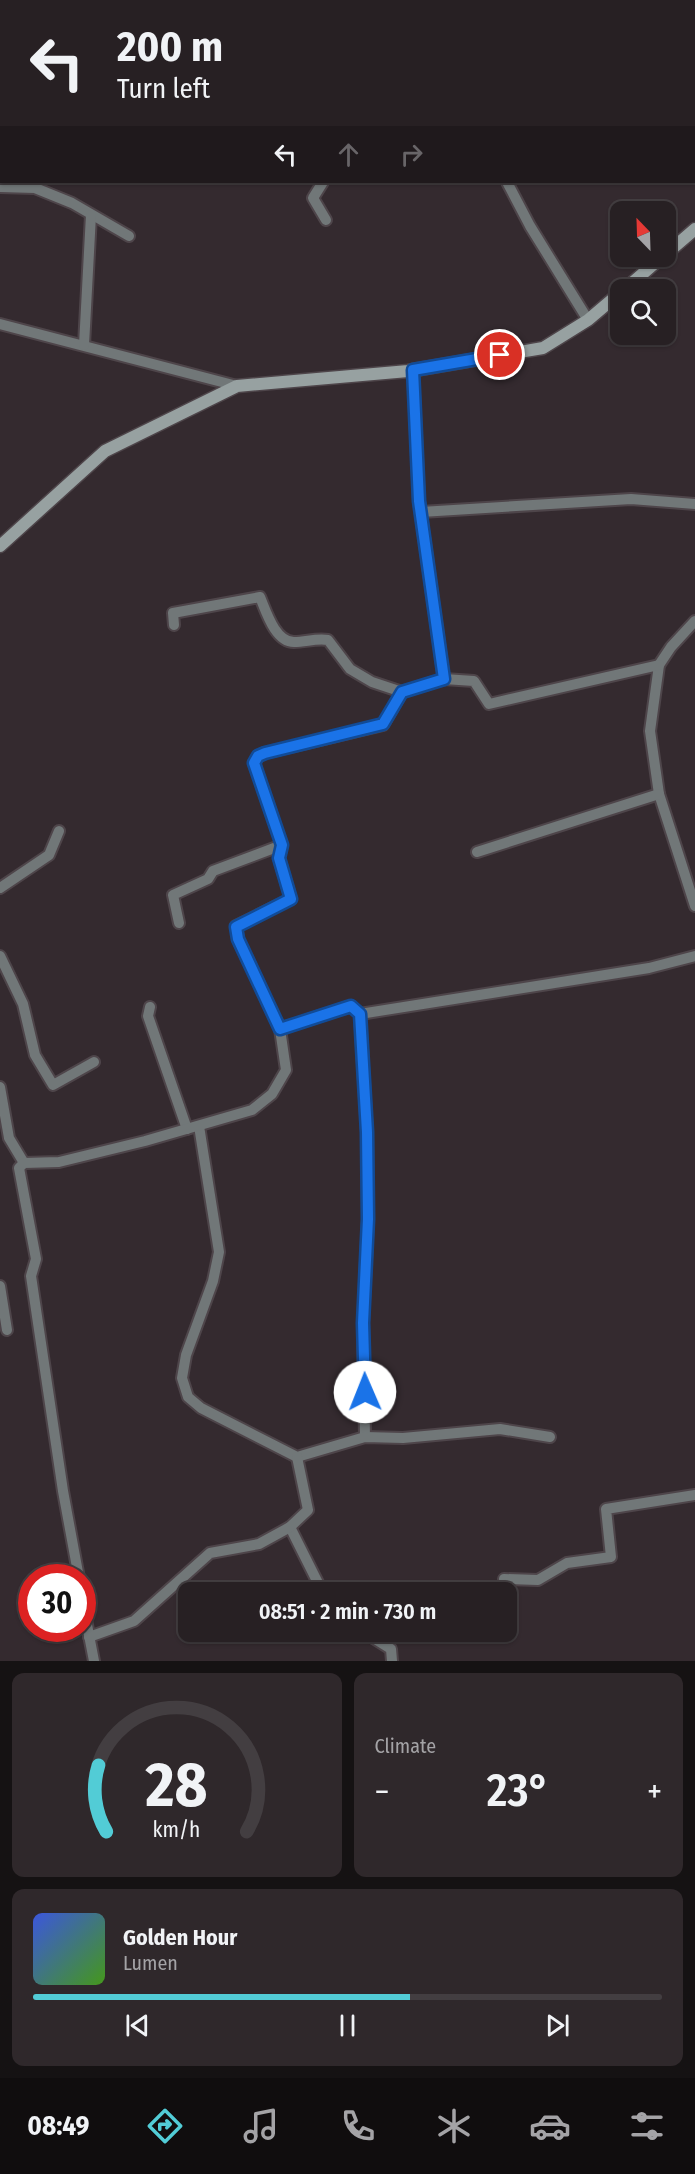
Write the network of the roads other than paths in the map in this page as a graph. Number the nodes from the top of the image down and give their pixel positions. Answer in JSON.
{"nodes":[{"id":1,"x":322,"y":183,"type":"edge"},
{"id":2,"x":508,"y":183,"type":"edge"},
{"id":3,"x":0,"y":187,"type":"edge"},
{"id":4,"x":91,"y":215,"type":"junction"},
{"id":5,"x":326,"y":220,"type":"dead end"},
{"id":6,"x":695,"y":229,"type":"edge"},
{"id":7,"x":129,"y":236,"type":"dead end"},
{"id":8,"x":676,"y":245,"type":"edge"},
{"id":9,"x":650,"y":267,"type":"edge"},
{"id":10,"x":636,"y":279,"type":"edge"},
{"id":11,"x":610,"y":301,"type":"edge"},
{"id":12,"x":588,"y":320,"type":"junction"},
{"id":13,"x":0,"y":324,"type":"edge"},
{"id":14,"x":84,"y":345,"type":"junction"},
{"id":15,"x":413,"y":370,"type":"junction"},
{"id":16,"x":237,"y":386,"type":"junction"},
{"id":17,"x":695,"y":504,"type":"edge"},
{"id":18,"x":421,"y":512,"type":"junction"},
{"id":19,"x":0,"y":546,"type":"edge"},
{"id":20,"x":695,"y":621,"type":"edge"},
{"id":21,"x":174,"y":625,"type":"dead end"},
{"id":22,"x":659,"y":665,"type":"junction"},
{"id":23,"x":444,"y":679,"type":"junction"},
{"id":24,"x":402,"y":692,"type":"junction"},
{"id":25,"x":659,"y":794,"type":"junction"},
{"id":26,"x":59,"y":831,"type":"dead end"},
{"id":27,"x":282,"y":845,"type":"junction"},
{"id":28,"x":477,"y":852,"type":"dead end"},
{"id":29,"x":0,"y":888,"type":"edge"},
{"id":30,"x":695,"y":906,"type":"edge"},
{"id":31,"x":179,"y":923,"type":"dead end"},
{"id":32,"x":0,"y":956,"type":"edge"},
{"id":33,"x":695,"y":956,"type":"edge"},
{"id":34,"x":150,"y":1007,"type":"dead end"},
{"id":35,"x":360,"y":1014,"type":"junction"},
{"id":36,"x":280,"y":1029,"type":"junction"},
{"id":37,"x":94,"y":1062,"type":"dead end"},
{"id":38,"x":0,"y":1087,"type":"edge"},
{"id":39,"x":199,"y":1126,"type":"junction"},
{"id":40,"x":187,"y":1129,"type":"junction"},
{"id":41,"x":24,"y":1163,"type":"junction"},
{"id":42,"x":0,"y":1286,"type":"edge"},
{"id":43,"x":7,"y":1330,"type":"dead end"},
{"id":44,"x":365,"y":1437,"type":"junction"},
{"id":45,"x":550,"y":1437,"type":"dead end"},
{"id":46,"x":297,"y":1457,"type":"junction"},
{"id":47,"x":695,"y":1496,"type":"edge"},
{"id":48,"x":290,"y":1527,"type":"junction"},
{"id":49,"x":76,"y":1564,"type":"edge"},
{"id":50,"x":504,"y":1579,"type":"dead end"},
{"id":51,"x":318,"y":1582,"type":"edge"},
{"id":52,"x":96,"y":1635,"type":"edge"},
{"id":53,"x":90,"y":1642,"type":"edge"},
{"id":54,"x":381,"y":1642,"type":"edge"},
{"id":55,"x":94,"y":1661,"type":"edge"},
{"id":56,"x":392,"y":1661,"type":"edge"}],
"edges":[{"from":1,"to":5,"type":"street"},
{"from":2,"to":12,"type":"street"},
{"from":3,"to":4,"type":"street"},
{"from":4,"to":7,"type":"street"},
{"from":4,"to":14,"type":"street"},
{"from":6,"to":8,"type":"street"},
{"from":9,"to":10,"type":"street"},
{"from":11,"to":12,"type":"street"},
{"from":12,"to":15,"type":"street"},
{"from":13,"to":14,"type":"street"},
{"from":14,"to":16,"type":"street"},
{"from":15,"to":16,"type":"street"},
{"from":15,"to":18,"type":"street"},
{"from":16,"to":19,"type":"street"},
{"from":17,"to":18,"type":"street"},
{"from":18,"to":23,"type":"street"},
{"from":20,"to":22,"type":"street"},
{"from":21,"to":24,"type":"street"},
{"from":22,"to":23,"type":"street"},
{"from":22,"to":25,"type":"street"},
{"from":23,"to":24,"type":"street"},
{"from":24,"to":27,"type":"street"},
{"from":25,"to":28,"type":"street"},
{"from":25,"to":30,"type":"street"},
{"from":26,"to":29,"type":"street"},
{"from":27,"to":31,"type":"street"},
{"from":27,"to":36,"type":"street"},
{"from":32,"to":37,"type":"street"},
{"from":33,"to":35,"type":"street"},
{"from":34,"to":40,"type":"street"},
{"from":35,"to":36,"type":"street"},
{"from":35,"to":44,"type":"street"},
{"from":36,"to":39,"type":"street"},
{"from":38,"to":41,"type":"street"},
{"from":39,"to":40,"type":"street"},
{"from":39,"to":46,"type":"street"},
{"from":40,"to":41,"type":"street"},
{"from":41,"to":49,"type":"street"},
{"from":42,"to":43,"type":"street"},
{"from":44,"to":45,"type":"street"},
{"from":44,"to":46,"type":"street"},
{"from":46,"to":48,"type":"street"},
{"from":47,"to":50,"type":"street"},
{"from":48,"to":51,"type":"street"},
{"from":48,"to":52,"type":"street"},
{"from":53,"to":55,"type":"street"},
{"from":54,"to":56,"type":"street"}]}
